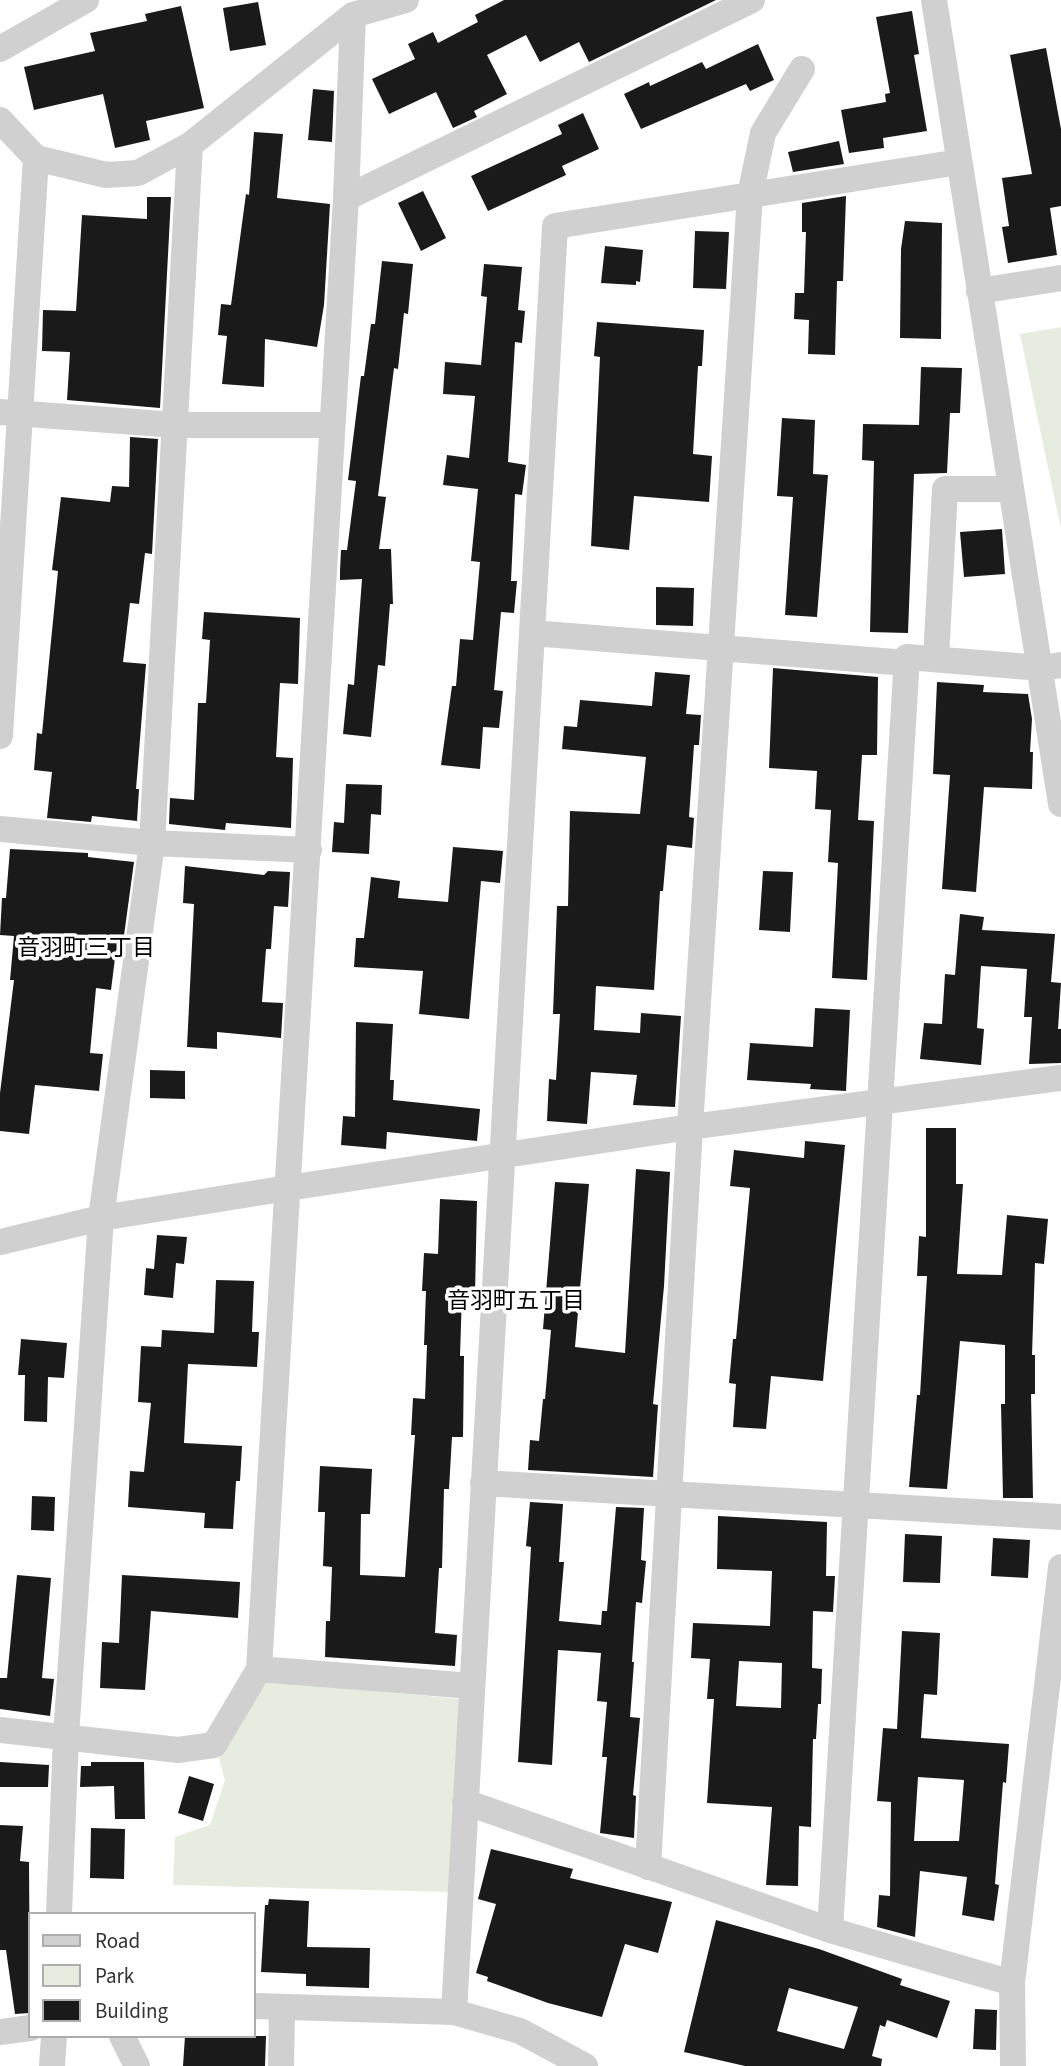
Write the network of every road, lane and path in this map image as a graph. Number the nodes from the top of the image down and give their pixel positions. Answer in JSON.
{"nodes":[{"id":1,"x":406,"y":0,"type":"edge"},
{"id":2,"x":752,"y":0,"type":"edge"},
{"id":3,"x":934,"y":0,"type":"edge"},
{"id":4,"x":70,"y":4,"type":"edge"},
{"id":5,"x":354,"y":15,"type":"junction"},
{"id":6,"x":0,"y":48,"type":"edge"},
{"id":7,"x":802,"y":69,"type":"dead end"},
{"id":8,"x":0,"y":120,"type":"edge"},
{"id":9,"x":190,"y":145,"type":"junction"},
{"id":10,"x":36,"y":159,"type":"junction"},
{"id":11,"x":959,"y":162,"type":"junction"},
{"id":12,"x":750,"y":195,"type":"junction"},
{"id":13,"x":346,"y":198,"type":"junction"},
{"id":14,"x":1061,"y":278,"type":"edge"},
{"id":15,"x":979,"y":291,"type":"junction"},
{"id":16,"x":9,"y":413,"type":"edge"},
{"id":17,"x":176,"y":425,"type":"junction"},
{"id":18,"x":330,"y":425,"type":"junction"},
{"id":19,"x":1011,"y":489,"type":"junction"},
{"id":20,"x":532,"y":633,"type":"junction"},
{"id":21,"x":721,"y":646,"type":"junction"},
{"id":22,"x":936,"y":659,"type":"junction"},
{"id":23,"x":907,"y":663,"type":"junction"},
{"id":24,"x":1051,"y":667,"type":"edge"},
{"id":25,"x":0,"y":736,"type":"edge"},
{"id":26,"x":1061,"y":804,"type":"edge"},
{"id":27,"x":0,"y":829,"type":"edge"},
{"id":28,"x":152,"y":843,"type":"junction"},
{"id":29,"x":309,"y":850,"type":"junction"},
{"id":30,"x":1061,"y":1078,"type":"edge"},
{"id":31,"x":879,"y":1102,"type":"junction"},
{"id":32,"x":690,"y":1127,"type":"junction"},
{"id":33,"x":502,"y":1157,"type":"junction"},
{"id":34,"x":288,"y":1188,"type":"junction"},
{"id":35,"x":101,"y":1218,"type":"junction"},
{"id":36,"x":0,"y":1242,"type":"edge"},
{"id":37,"x":484,"y":1483,"type":"junction"},
{"id":38,"x":670,"y":1493,"type":"junction"},
{"id":39,"x":855,"y":1504,"type":"junction"},
{"id":40,"x":1061,"y":1517,"type":"edge"},
{"id":41,"x":1061,"y":1567,"type":"edge"},
{"id":42,"x":259,"y":1669,"type":"junction"},
{"id":43,"x":472,"y":1686,"type":"junction"},
{"id":44,"x":0,"y":1730,"type":"edge"},
{"id":45,"x":66,"y":1736,"type":"junction"},
{"id":46,"x":465,"y":1802,"type":"junction"},
{"id":47,"x":648,"y":1867,"type":"junction"},
{"id":48,"x":59,"y":1912,"type":"edge"},
{"id":49,"x":830,"y":1930,"type":"junction"},
{"id":50,"x":1012,"y":1983,"type":"junction"},
{"id":51,"x":256,"y":2007,"type":"edge"},
{"id":52,"x":282,"y":2008,"type":"junction"},
{"id":53,"x":454,"y":2012,"type":"junction"},
{"id":54,"x":28,"y":2028,"type":"edge"},
{"id":55,"x":0,"y":2032,"type":"edge"},
{"id":56,"x":54,"y":2038,"type":"edge"},
{"id":57,"x":123,"y":2038,"type":"edge"},
{"id":58,"x":582,"y":2065,"type":"edge"},
{"id":59,"x":52,"y":2066,"type":"edge"},
{"id":60,"x":137,"y":2066,"type":"edge"},
{"id":61,"x":281,"y":2066,"type":"edge"},
{"id":62,"x":1013,"y":2066,"type":"edge"}],
"edges":[{"from":1,"to":5,"type":"street"},
{"from":2,"to":13,"type":"street"},
{"from":3,"to":11,"type":"street"},
{"from":4,"to":6,"type":"street"},
{"from":5,"to":9,"type":"street"},
{"from":5,"to":13,"type":"street"},
{"from":7,"to":12,"type":"street"},
{"from":8,"to":10,"type":"street"},
{"from":9,"to":10,"type":"street"},
{"from":9,"to":17,"type":"street"},
{"from":10,"to":16,"type":"street"},
{"from":11,"to":12,"type":"street"},
{"from":11,"to":15,"type":"street"},
{"from":12,"to":20,"type":"street"},
{"from":12,"to":21,"type":"street"},
{"from":13,"to":18,"type":"street"},
{"from":14,"to":15,"type":"street"},
{"from":15,"to":19,"type":"street"},
{"from":16,"to":17,"type":"street"},
{"from":16,"to":25,"type":"street"},
{"from":17,"to":18,"type":"street"},
{"from":17,"to":28,"type":"street"},
{"from":18,"to":29,"type":"street"},
{"from":19,"to":22,"type":"street"},
{"from":19,"to":24,"type":"street"},
{"from":20,"to":21,"type":"street"},
{"from":20,"to":33,"type":"street"},
{"from":21,"to":23,"type":"street"},
{"from":21,"to":32,"type":"street"},
{"from":22,"to":23,"type":"street"},
{"from":22,"to":24,"type":"street"},
{"from":23,"to":31,"type":"street"},
{"from":24,"to":26,"type":"street"},
{"from":27,"to":28,"type":"street"},
{"from":28,"to":29,"type":"street"},
{"from":28,"to":35,"type":"street"},
{"from":29,"to":34,"type":"street"},
{"from":30,"to":31,"type":"street"},
{"from":31,"to":32,"type":"street"},
{"from":31,"to":39,"type":"street"},
{"from":32,"to":33,"type":"street"},
{"from":32,"to":38,"type":"street"},
{"from":33,"to":34,"type":"street"},
{"from":33,"to":37,"type":"street"},
{"from":34,"to":35,"type":"street"},
{"from":34,"to":42,"type":"street"},
{"from":35,"to":36,"type":"street"},
{"from":35,"to":45,"type":"street"},
{"from":37,"to":38,"type":"street"},
{"from":37,"to":43,"type":"street"},
{"from":38,"to":39,"type":"street"},
{"from":38,"to":47,"type":"street"},
{"from":39,"to":40,"type":"street"},
{"from":39,"to":49,"type":"street"},
{"from":41,"to":50,"type":"street"},
{"from":42,"to":43,"type":"street"},
{"from":42,"to":45,"type":"street"},
{"from":43,"to":46,"type":"street"},
{"from":44,"to":45,"type":"street"},
{"from":45,"to":48,"type":"street"},
{"from":46,"to":47,"type":"street"},
{"from":46,"to":53,"type":"street"},
{"from":47,"to":49,"type":"street"},
{"from":49,"to":50,"type":"street"},
{"from":50,"to":62,"type":"street"},
{"from":51,"to":52,"type":"street"},
{"from":52,"to":53,"type":"street"},
{"from":52,"to":61,"type":"street"},
{"from":53,"to":58,"type":"street"},
{"from":54,"to":55,"type":"street"},
{"from":56,"to":59,"type":"street"},
{"from":57,"to":60,"type":"street"}]}
